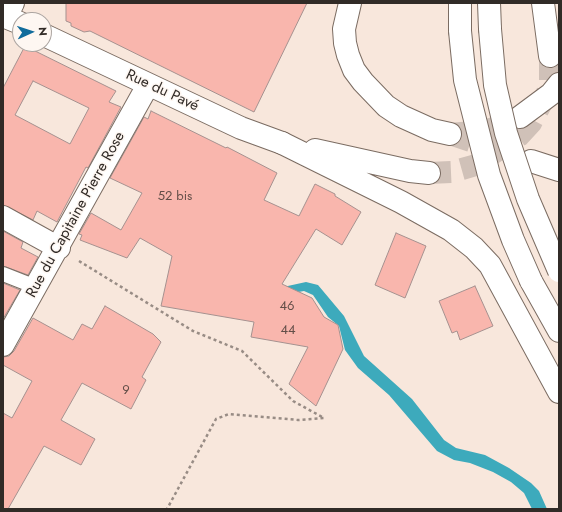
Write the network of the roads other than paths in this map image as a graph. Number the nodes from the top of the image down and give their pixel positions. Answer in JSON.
{"nodes":[{"id":1,"x":350,"y":3,"type":"edge"},
{"id":2,"x":460,"y":3,"type":"edge"},
{"id":3,"x":489,"y":3,"type":"edge"},
{"id":4,"x":543,"y":3,"type":"edge"},
{"id":5,"x":52,"y":38,"type":"edge"},
{"id":6,"x":550,"y":56,"type":"tunnel mouth"},
{"id":7,"x":148,"y":85,"type":"junction"},
{"id":8,"x":556,"y":92,"type":"edge"},
{"id":9,"x":520,"y":117,"type":"tunnel mouth"},
{"id":10,"x":450,"y":134,"type":"dead end"},
{"id":11,"x":282,"y":143,"type":"junction"},
{"id":12,"x":531,"y":161,"type":"dead end"},
{"id":13,"x":559,"y":170,"type":"edge"},
{"id":14,"x":429,"y":172,"type":"tunnel mouth"},
{"id":15,"x":3,"y":217,"type":"edge"},
{"id":16,"x":59,"y":248,"type":"junction"},
{"id":17,"x":559,"y":271,"type":"edge"},
{"id":18,"x":3,"y":274,"type":"edge"},
{"id":19,"x":36,"y":287,"type":"junction"},
{"id":20,"x":559,"y":331,"type":"edge"},
{"id":21,"x":3,"y":345,"type":"edge"},
{"id":22,"x":559,"y":392,"type":"edge"}],
"edges":[{"from":1,"to":10,"type":"main road"},
{"from":2,"to":20,"type":"main road","bridge":true},
{"from":3,"to":17,"type":"main road","bridge":true},
{"from":4,"to":6,"type":"main road"},
{"from":5,"to":7,"type":"main road","name":"Rue du Pavé"},
{"from":7,"to":11,"type":"main road","name":"Rue du Pavé"},
{"from":7,"to":16,"type":"main road","name":"Rue du Capitaine Pierre Rose"},
{"from":8,"to":9,"type":"main road"},
{"from":11,"to":14,"type":"main road"},
{"from":11,"to":22,"type":"main road"},
{"from":12,"to":13,"type":"main road"},
{"from":15,"to":16,"type":"main road"},
{"from":16,"to":19,"type":"main road","name":"Rue du Capitaine Pierre Rose"},
{"from":18,"to":19,"type":"lane"},
{"from":19,"to":21,"type":"main road","name":"Rue du Capitaine Pierre Rose"}]}
